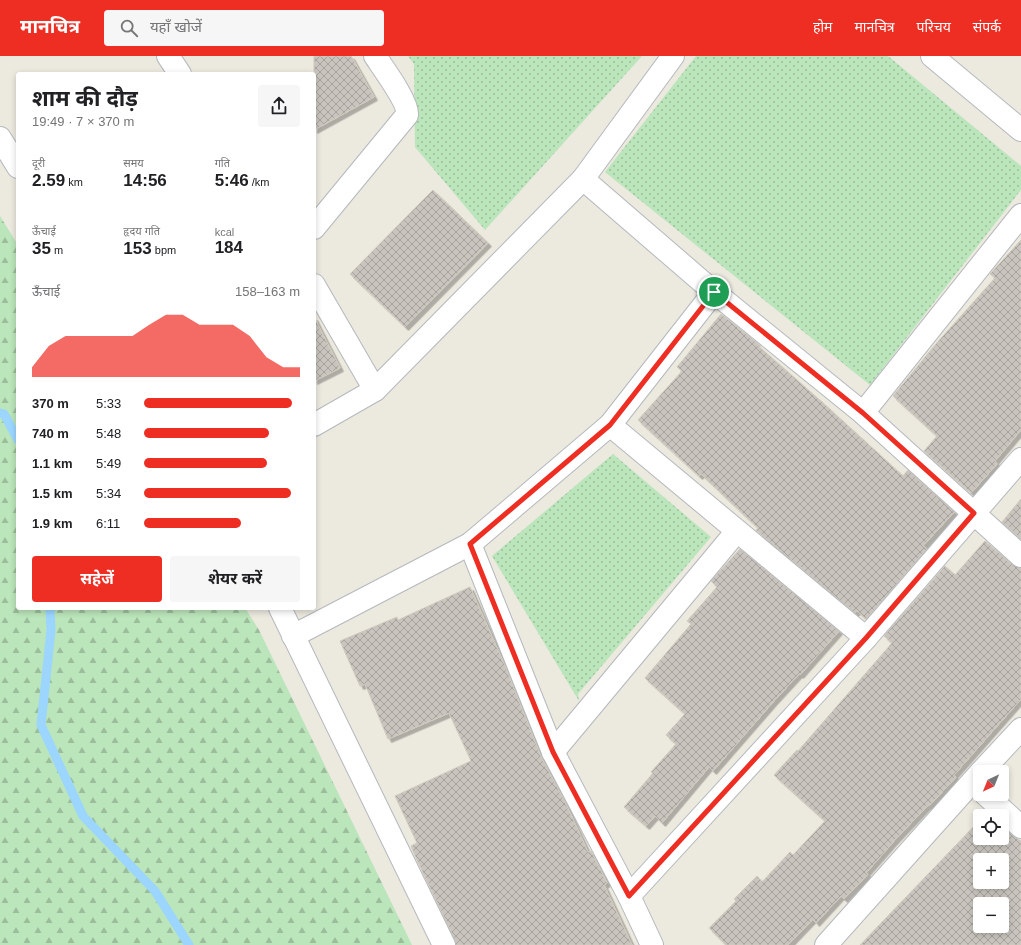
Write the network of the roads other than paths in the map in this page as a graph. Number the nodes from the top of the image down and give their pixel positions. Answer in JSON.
{"nodes":[{"id":1,"x":168,"y":56,"type":"edge"},
{"id":2,"x":375,"y":56,"type":"edge"},
{"id":3,"x":932,"y":56,"type":"edge"},
{"id":4,"x":668,"y":58,"type":"edge"},
{"id":5,"x":179,"y":72,"type":"edge"},
{"id":6,"x":1021,"y":130,"type":"edge"},
{"id":7,"x":0,"y":138,"type":"edge"},
{"id":8,"x":16,"y":164,"type":"edge"},
{"id":9,"x":583,"y":180,"type":"junction"},
{"id":10,"x":1021,"y":214,"type":"edge"},
{"id":11,"x":316,"y":226,"type":"edge"},
{"id":12,"x":316,"y":288,"type":"edge"},
{"id":13,"x":714,"y":292,"type":"junction"},
{"id":14,"x":375,"y":390,"type":"junction"},
{"id":15,"x":863,"y":413,"type":"junction"},
{"id":16,"x":316,"y":424,"type":"edge"},
{"id":17,"x":610,"y":425,"type":"junction"},
{"id":18,"x":1021,"y":459,"type":"edge"},
{"id":19,"x":974,"y":513,"type":"junction"},
{"id":20,"x":737,"y":531,"type":"junction"},
{"id":21,"x":470,"y":544,"type":"junction"},
{"id":22,"x":1021,"y":556,"type":"edge"},
{"id":23,"x":281,"y":610,"type":"edge"},
{"id":24,"x":294,"y":636,"type":"junction"},
{"id":25,"x":866,"y":638,"type":"junction"},
{"id":26,"x":1021,"y":729,"type":"edge"},
{"id":27,"x":553,"y":752,"type":"junction"},
{"id":28,"x":992,"y":765,"type":"edge"},
{"id":29,"x":973,"y":788,"type":"edge"},
{"id":30,"x":997,"y":801,"type":"edge"},
{"id":31,"x":1021,"y":827,"type":"edge"},
{"id":32,"x":629,"y":896,"type":"junction"},
{"id":33,"x":444,"y":945,"type":"edge"},
{"id":34,"x":652,"y":945,"type":"edge"},
{"id":35,"x":826,"y":945,"type":"edge"}],
"edges":[{"from":1,"to":5,"type":"street"},
{"from":2,"to":11,"type":"street"},
{"from":3,"to":6,"type":"street"},
{"from":4,"to":9,"type":"street"},
{"from":7,"to":8,"type":"street"},
{"from":9,"to":13,"type":"street"},
{"from":9,"to":14,"type":"street"},
{"from":10,"to":15,"type":"street"},
{"from":12,"to":14,"type":"street"},
{"from":13,"to":15,"type":"street"},
{"from":13,"to":17,"type":"street"},
{"from":14,"to":16,"type":"street"},
{"from":15,"to":19,"type":"street"},
{"from":17,"to":20,"type":"street"},
{"from":17,"to":21,"type":"street"},
{"from":18,"to":19,"type":"street"},
{"from":19,"to":22,"type":"street"},
{"from":19,"to":25,"type":"street"},
{"from":20,"to":25,"type":"street"},
{"from":20,"to":27,"type":"street"},
{"from":21,"to":24,"type":"street"},
{"from":21,"to":27,"type":"street"},
{"from":23,"to":24,"type":"street"},
{"from":24,"to":33,"type":"street"},
{"from":25,"to":32,"type":"street"},
{"from":26,"to":28,"type":"street"},
{"from":27,"to":32,"type":"street"},
{"from":29,"to":35,"type":"street"},
{"from":30,"to":31,"type":"street"},
{"from":32,"to":34,"type":"street"}]}
